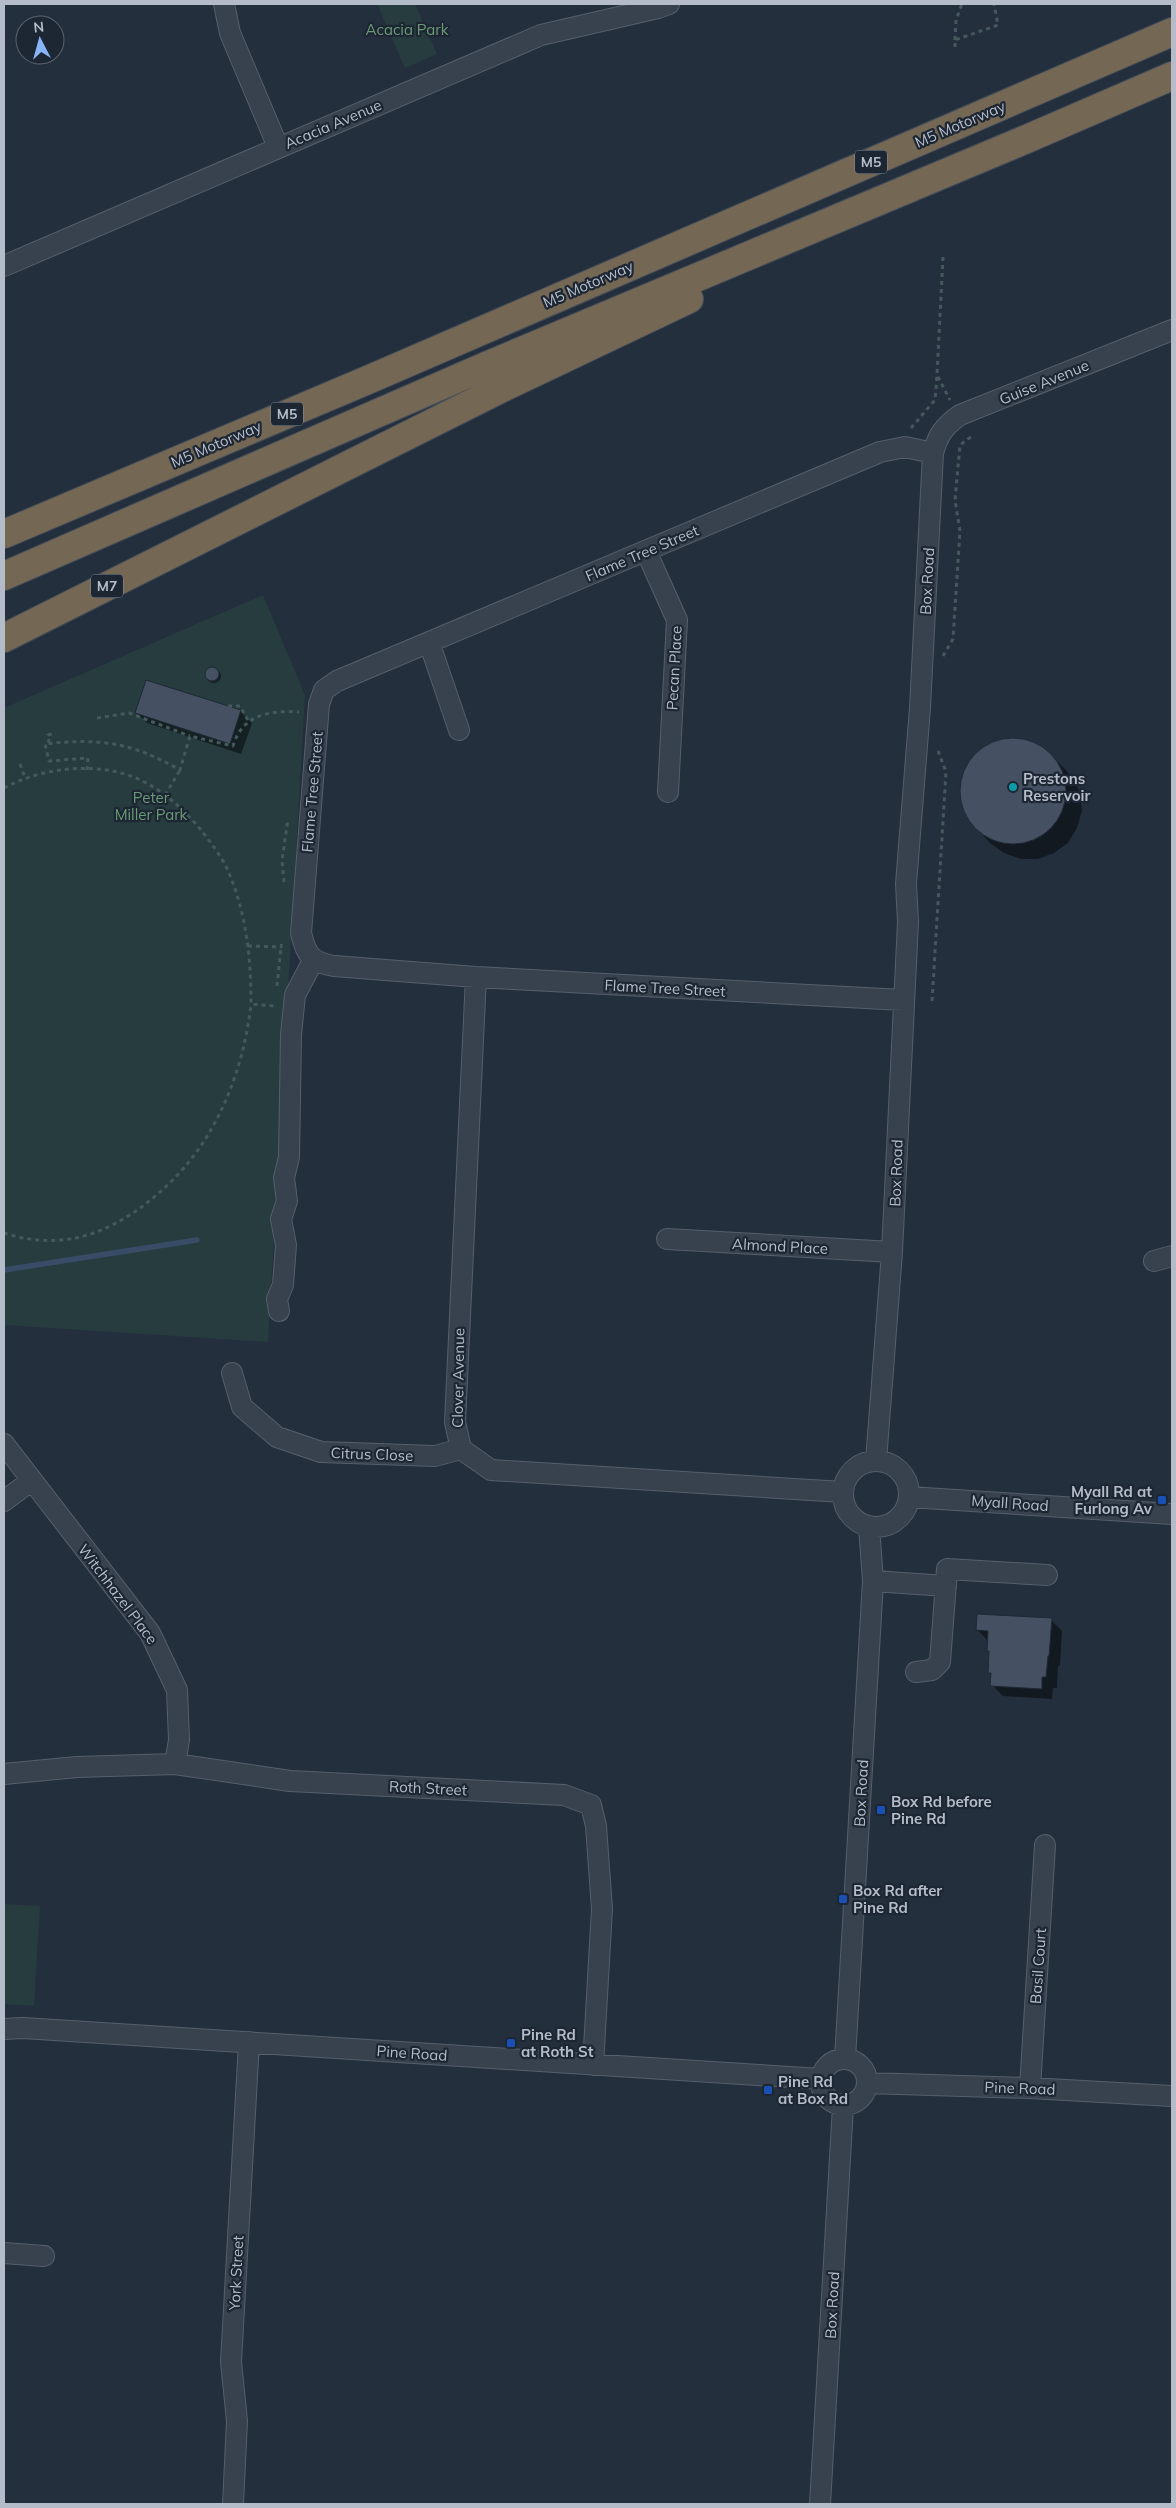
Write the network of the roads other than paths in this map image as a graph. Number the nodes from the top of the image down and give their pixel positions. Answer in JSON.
{"nodes":[{"id":1,"x":224,"y":4,"type":"edge"},
{"id":2,"x":669,"y":4,"type":"edge"},
{"id":3,"x":1172,"y":32,"type":"edge"},
{"id":4,"x":1172,"y":76,"type":"edge"},
{"id":5,"x":1029,"y":138,"type":"junction"},
{"id":6,"x":278,"y":148,"type":"junction"},
{"id":7,"x":4,"y":266,"type":"edge"},
{"id":8,"x":1172,"y":330,"type":"edge"},
{"id":9,"x":933,"y":453,"type":"junction"},
{"id":10,"x":4,"y":534,"type":"edge"},
{"id":11,"x":211,"y":534,"type":"junction"},
{"id":12,"x":646,"y":551,"type":"junction"},
{"id":13,"x":4,"y":576,"type":"edge"},
{"id":14,"x":4,"y":638,"type":"edge"},
{"id":15,"x":429,"y":642,"type":"junction"},
{"id":16,"x":4,"y":646,"type":"edge"},
{"id":17,"x":460,"y":730,"type":"dead end"},
{"id":18,"x":668,"y":792,"type":"dead end"},
{"id":19,"x":309,"y":954,"type":"junction"},
{"id":20,"x":476,"y":977,"type":"junction"},
{"id":21,"x":903,"y":1000,"type":"junction"},
{"id":22,"x":667,"y":1239,"type":"dead end"},
{"id":23,"x":892,"y":1252,"type":"junction"},
{"id":24,"x":279,"y":1311,"type":"dead end"},
{"id":25,"x":232,"y":1373,"type":"dead end"},
{"id":26,"x":4,"y":1444,"type":"edge"},
{"id":27,"x":460,"y":1449,"type":"junction"},
{"id":28,"x":876,"y":1461,"type":"junction"},
{"id":29,"x":31,"y":1481,"type":"junction"},
{"id":30,"x":843,"y":1492,"type":"junction"},
{"id":31,"x":908,"y":1497,"type":"junction"},
{"id":32,"x":4,"y":1501,"type":"edge"},
{"id":33,"x":1172,"y":1514,"type":"edge"},
{"id":34,"x":869,"y":1526,"type":"junction"},
{"id":35,"x":1047,"y":1575,"type":"dead end"},
{"id":36,"x":873,"y":1581,"type":"junction"},
{"id":37,"x":946,"y":1586,"type":"junction"},
{"id":38,"x":916,"y":1672,"type":"dead end"},
{"id":39,"x":175,"y":1764,"type":"junction"},
{"id":40,"x":4,"y":1774,"type":"edge"},
{"id":41,"x":1045,"y":1845,"type":"dead end"},
{"id":42,"x":4,"y":2028,"type":"edge"},
{"id":43,"x":249,"y":2042,"type":"junction"},
{"id":44,"x":845,"y":2059,"type":"junction"},
{"id":45,"x":593,"y":2065,"type":"junction"},
{"id":46,"x":820,"y":2079,"type":"junction"},
{"id":47,"x":867,"y":2082,"type":"junction"},
{"id":48,"x":1030,"y":2088,"type":"junction"},
{"id":49,"x":1172,"y":2096,"type":"edge"},
{"id":50,"x":843,"y":2106,"type":"junction"},
{"id":51,"x":4,"y":2253,"type":"edge"},
{"id":52,"x":44,"y":2256,"type":"dead end"},
{"id":53,"x":233,"y":2504,"type":"edge"},
{"id":54,"x":820,"y":2504,"type":"edge"}],
"edges":[{"from":1,"to":6,"type":"street"},
{"from":2,"to":6,"type":"street","name":"Acacia Avenue"},
{"from":3,"to":10,"type":"highway","name":"M5 Motorway","number":"M5"},
{"from":4,"to":5,"type":"highway","number":"M5"},
{"from":5,"to":11,"type":"highway"},
{"from":5,"to":13,"type":"highway","number":"M5"},
{"from":6,"to":7,"type":"street","name":"Acacia Avenue"},
{"from":8,"to":9,"type":"street","name":"Guise Avenue"},
{"from":9,"to":12,"type":"street","name":"Flame Tree Street"},
{"from":9,"to":21,"type":"street","name":"Box Road"},
{"from":11,"to":14,"type":"highway","number":"M7"},
{"from":11,"to":16,"type":"highway"},
{"from":12,"to":15,"type":"street","name":"Flame Tree Street"},
{"from":12,"to":18,"type":"street","name":"Pecan Place"},
{"from":15,"to":17,"type":"street"},
{"from":15,"to":19,"type":"street","name":"Flame Tree Street"},
{"from":19,"to":20,"type":"street","name":"Flame Tree Street"},
{"from":19,"to":24,"type":"street"},
{"from":20,"to":21,"type":"street","name":"Flame Tree Street"},
{"from":20,"to":27,"type":"street","name":"Clover Avenue"},
{"from":21,"to":23,"type":"street","name":"Box Road"},
{"from":22,"to":23,"type":"street","name":"Almond Place"},
{"from":23,"to":28,"type":"street","name":"Box Road"},
{"from":25,"to":27,"type":"street","name":"Citrus Close"},
{"from":26,"to":29,"type":"street","name":"Witchhazel Place"},
{"from":27,"to":30,"type":"street","name":"Clover Avenue"},
{"from":28,"to":30,"type":"street"},
{"from":28,"to":31,"type":"street"},
{"from":29,"to":32,"type":"street"},
{"from":29,"to":39,"type":"street","name":"Witchhazel Place"},
{"from":30,"to":34,"type":"street"},
{"from":31,"to":33,"type":"street","name":"Myall Road"},
{"from":31,"to":34,"type":"street"},
{"from":34,"to":36,"type":"street","name":"Box Road"},
{"from":35,"to":37,"type":"street"},
{"from":36,"to":37,"type":"street"},
{"from":36,"to":44,"type":"street","name":"Box Road"},
{"from":37,"to":38,"type":"street"},
{"from":39,"to":40,"type":"street","name":"Roth Street"},
{"from":39,"to":45,"type":"street","name":"Roth Street"},
{"from":41,"to":48,"type":"street","name":"Basil Court"},
{"from":42,"to":43,"type":"street","name":"Pine Road"},
{"from":43,"to":45,"type":"street","name":"Pine Road"},
{"from":43,"to":53,"type":"street","name":"York Street"},
{"from":44,"to":46,"type":"street"},
{"from":44,"to":47,"type":"street"},
{"from":45,"to":46,"type":"street","name":"Pine Road"},
{"from":46,"to":50,"type":"street"},
{"from":47,"to":48,"type":"street","name":"Pine Road"},
{"from":47,"to":50,"type":"street"},
{"from":48,"to":49,"type":"street","name":"Pine Road"},
{"from":50,"to":54,"type":"street","name":"Box Road"},
{"from":51,"to":52,"type":"street"}]}
